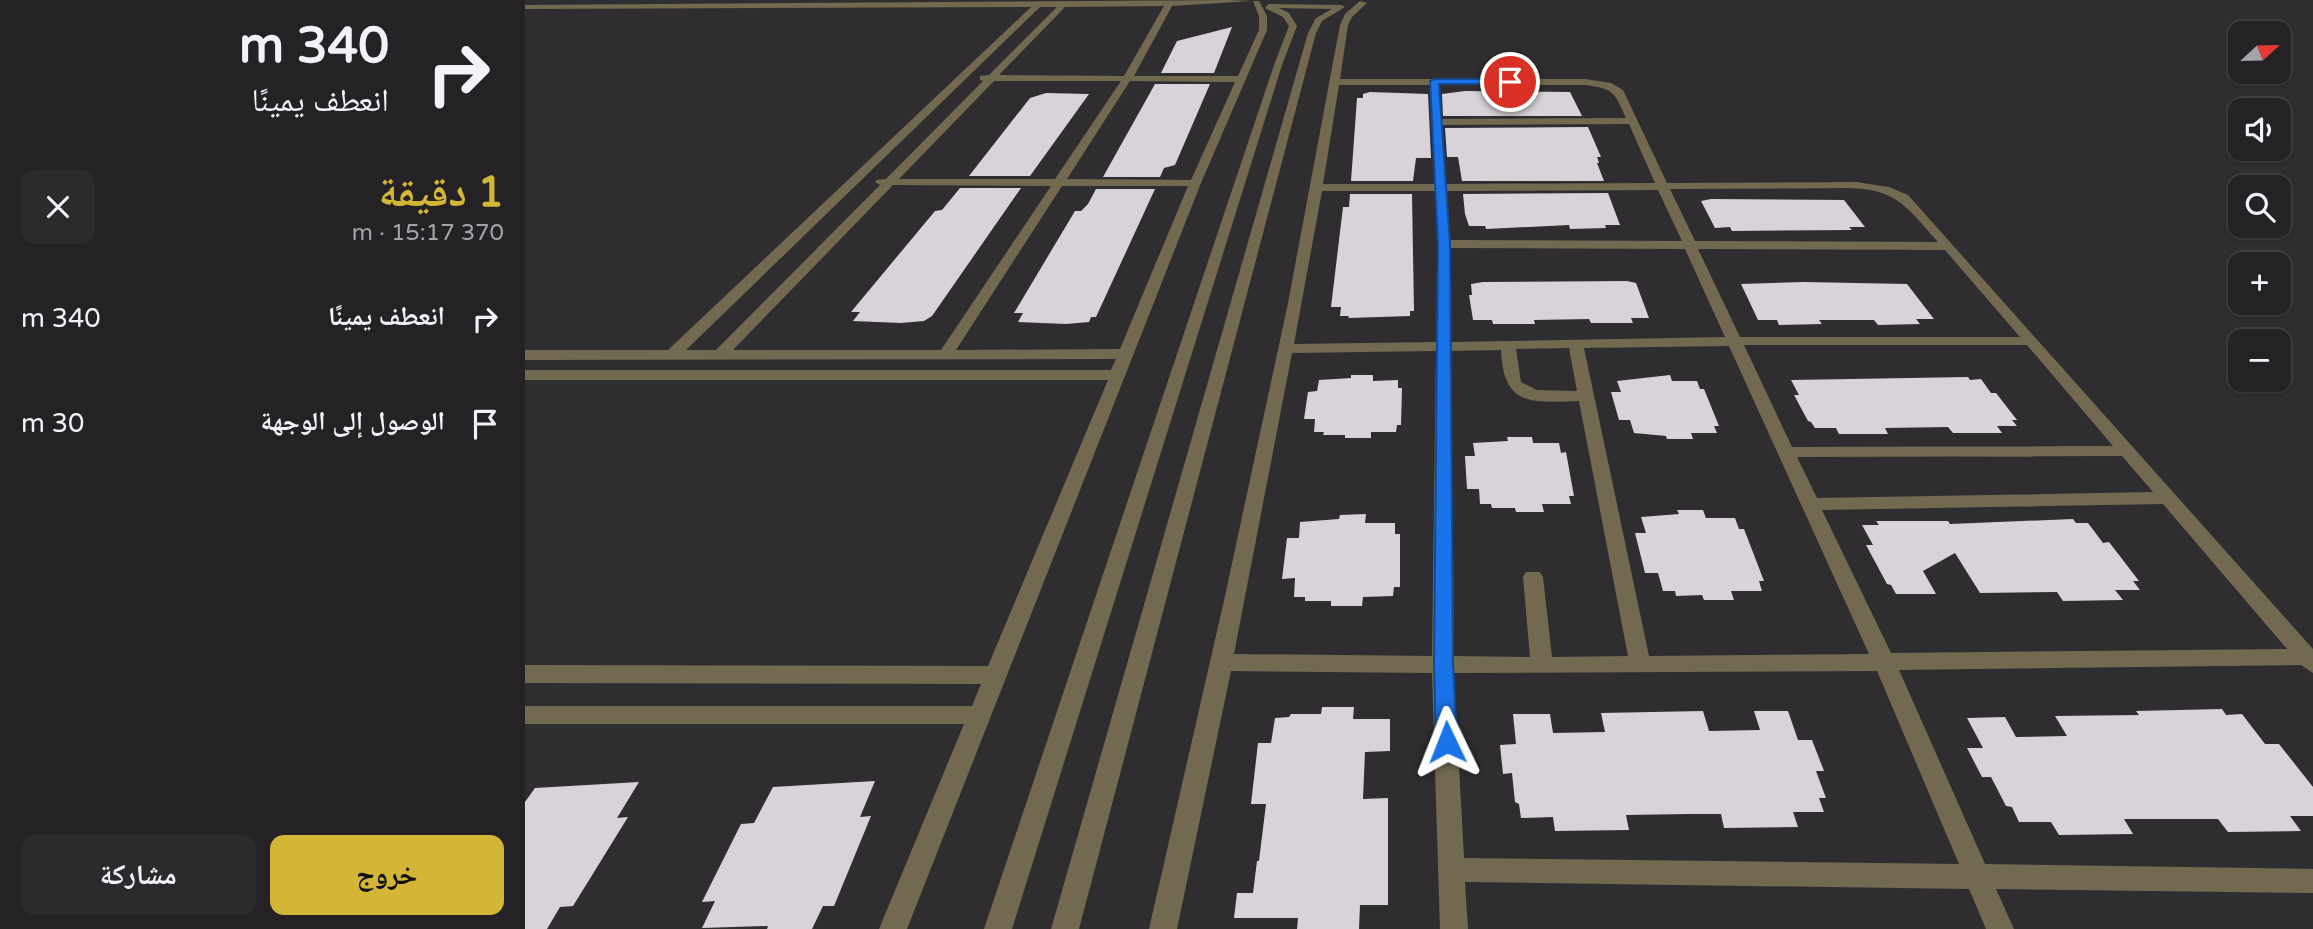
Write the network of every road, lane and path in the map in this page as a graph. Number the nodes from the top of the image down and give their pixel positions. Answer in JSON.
{"nodes":[{"id":1,"x":1254,"y":2,"type":"edge"},
{"id":2,"x":1368,"y":2,"type":"edge"},
{"id":3,"x":1170,"y":4,"type":"junction"},
{"id":4,"x":1038,"y":5,"type":"junction"},
{"id":5,"x":1063,"y":5,"type":"junction"},
{"id":6,"x":525,"y":7,"type":"edge"},
{"id":7,"x":1341,"y":7,"type":"junction"},
{"id":8,"x":963,"y":78,"type":"junction"},
{"id":9,"x":990,"y":78,"type":"junction"},
{"id":10,"x":1128,"y":78,"type":"junction"},
{"id":11,"x":1242,"y":79,"type":"junction"},
{"id":12,"x":1434,"y":81,"type":"junction"},
{"id":13,"x":1336,"y":82,"type":"junction"},
{"id":14,"x":1633,"y":121,"type":"junction"},
{"id":15,"x":1437,"y":122,"type":"junction"},
{"id":16,"x":853,"y":182,"type":"junction"},
{"id":17,"x":888,"y":182,"type":"junction"},
{"id":18,"x":1056,"y":183,"type":"junction"},
{"id":19,"x":1195,"y":183,"type":"junction"},
{"id":20,"x":1317,"y":188,"type":"junction"},
{"id":21,"x":1441,"y":188,"type":"junction"},
{"id":22,"x":1663,"y":188,"type":"junction"},
{"id":23,"x":1444,"y":244,"type":"junction"},
{"id":24,"x":1689,"y":245,"type":"junction"},
{"id":25,"x":1949,"y":246,"type":"junction"},
{"id":26,"x":1734,"y":341,"type":"junction"},
{"id":27,"x":2031,"y":341,"type":"junction"},
{"id":28,"x":1575,"y":343,"type":"junction"},
{"id":29,"x":1507,"y":344,"type":"junction"},
{"id":30,"x":1444,"y":345,"type":"junction"},
{"id":31,"x":1286,"y":349,"type":"junction"},
{"id":32,"x":1126,"y":354,"type":"junction"},
{"id":33,"x":525,"y":355,"type":"edge"},
{"id":34,"x":672,"y":355,"type":"junction"},
{"id":35,"x":720,"y":355,"type":"junction"},
{"id":36,"x":945,"y":355,"type":"junction"},
{"id":37,"x":1117,"y":375,"type":"junction"},
{"id":38,"x":525,"y":376,"type":"edge"},
{"id":39,"x":1586,"y":396,"type":"junction"},
{"id":40,"x":2127,"y":451,"type":"junction"},
{"id":41,"x":1786,"y":452,"type":"junction"},
{"id":42,"x":2168,"y":498,"type":"junction"},
{"id":43,"x":1810,"y":503,"type":"junction"},
{"id":44,"x":1533,"y":577,"type":"dead end"},
{"id":45,"x":2310,"y":661,"type":"edge"},
{"id":46,"x":1223,"y":662,"type":"junction"},
{"id":47,"x":1884,"y":662,"type":"junction"},
{"id":48,"x":1443,"y":664,"type":"junction"},
{"id":49,"x":1640,"y":664,"type":"junction"},
{"id":50,"x":1542,"y":666,"type":"junction"},
{"id":51,"x":525,"y":674,"type":"edge"},
{"id":52,"x":994,"y":675,"type":"junction"},
{"id":53,"x":525,"y":715,"type":"edge"},
{"id":54,"x":978,"y":715,"type":"junction"},
{"id":55,"x":1452,"y":870,"type":"junction"},
{"id":56,"x":1977,"y":877,"type":"junction"},
{"id":57,"x":2313,"y":881,"type":"edge"},
{"id":58,"x":893,"y":929,"type":"edge"},
{"id":59,"x":998,"y":929,"type":"edge"},
{"id":60,"x":1065,"y":929,"type":"edge"},
{"id":61,"x":1163,"y":929,"type":"edge"},
{"id":62,"x":1454,"y":929,"type":"edge"},
{"id":63,"x":2000,"y":929,"type":"edge"}],
"edges":[{"from":1,"to":3,"type":"street"},
{"from":1,"to":7,"type":"street"},
{"from":1,"to":11,"type":"street"},
{"from":1,"to":59,"type":"street"},
{"from":2,"to":7,"type":"street"},
{"from":2,"to":13,"type":"street"},
{"from":3,"to":5,"type":"street"},
{"from":3,"to":10,"type":"street"},
{"from":4,"to":5,"type":"street"},
{"from":4,"to":6,"type":"street"},
{"from":4,"to":8,"type":"street"},
{"from":5,"to":9,"type":"street"},
{"from":7,"to":60,"type":"street"},
{"from":8,"to":9,"type":"street"},
{"from":8,"to":16,"type":"street"},
{"from":9,"to":10,"type":"street"},
{"from":9,"to":17,"type":"street"},
{"from":10,"to":11,"type":"street"},
{"from":10,"to":18,"type":"street"},
{"from":11,"to":19,"type":"street"},
{"from":12,"to":13,"type":"street"},
{"from":12,"to":14,"type":"street"},
{"from":12,"to":15,"type":"street"},
{"from":13,"to":20,"type":"street"},
{"from":14,"to":15,"type":"street"},
{"from":14,"to":22,"type":"street"},
{"from":15,"to":21,"type":"street"},
{"from":16,"to":17,"type":"street"},
{"from":16,"to":34,"type":"street"},
{"from":17,"to":18,"type":"street"},
{"from":17,"to":35,"type":"street"},
{"from":18,"to":19,"type":"street"},
{"from":18,"to":36,"type":"street"},
{"from":19,"to":32,"type":"street"},
{"from":20,"to":21,"type":"street"},
{"from":20,"to":31,"type":"street"},
{"from":21,"to":22,"type":"street"},
{"from":21,"to":23,"type":"street"},
{"from":22,"to":24,"type":"street"},
{"from":22,"to":25,"type":"street"},
{"from":23,"to":24,"type":"street"},
{"from":23,"to":30,"type":"street"},
{"from":24,"to":25,"type":"street"},
{"from":24,"to":26,"type":"street"},
{"from":25,"to":27,"type":"street"},
{"from":26,"to":27,"type":"street"},
{"from":26,"to":28,"type":"street"},
{"from":26,"to":41,"type":"street"},
{"from":27,"to":40,"type":"street"},
{"from":28,"to":29,"type":"street"},
{"from":28,"to":39,"type":"street"},
{"from":29,"to":30,"type":"street"},
{"from":29,"to":39,"type":"street"},
{"from":30,"to":31,"type":"street"},
{"from":30,"to":48,"type":"street"},
{"from":31,"to":46,"type":"street"},
{"from":32,"to":36,"type":"street"},
{"from":32,"to":37,"type":"street"},
{"from":33,"to":34,"type":"street"},
{"from":34,"to":35,"type":"street"},
{"from":35,"to":36,"type":"street"},
{"from":37,"to":38,"type":"street"},
{"from":37,"to":52,"type":"street"},
{"from":39,"to":49,"type":"street"},
{"from":40,"to":41,"type":"street"},
{"from":40,"to":42,"type":"street"},
{"from":41,"to":43,"type":"street"},
{"from":42,"to":43,"type":"street"},
{"from":42,"to":45,"type":"street"},
{"from":43,"to":47,"type":"street"},
{"from":44,"to":50,"type":"street"},
{"from":45,"to":47,"type":"street"},
{"from":46,"to":48,"type":"street"},
{"from":46,"to":61,"type":"street"},
{"from":47,"to":49,"type":"street"},
{"from":47,"to":56,"type":"street"},
{"from":48,"to":50,"type":"street"},
{"from":48,"to":55,"type":"street"},
{"from":49,"to":50,"type":"street"},
{"from":51,"to":52,"type":"street"},
{"from":52,"to":54,"type":"street"},
{"from":53,"to":54,"type":"street"},
{"from":54,"to":58,"type":"street"},
{"from":55,"to":56,"type":"street"},
{"from":55,"to":62,"type":"street"},
{"from":56,"to":57,"type":"street"},
{"from":56,"to":63,"type":"street"}]}
